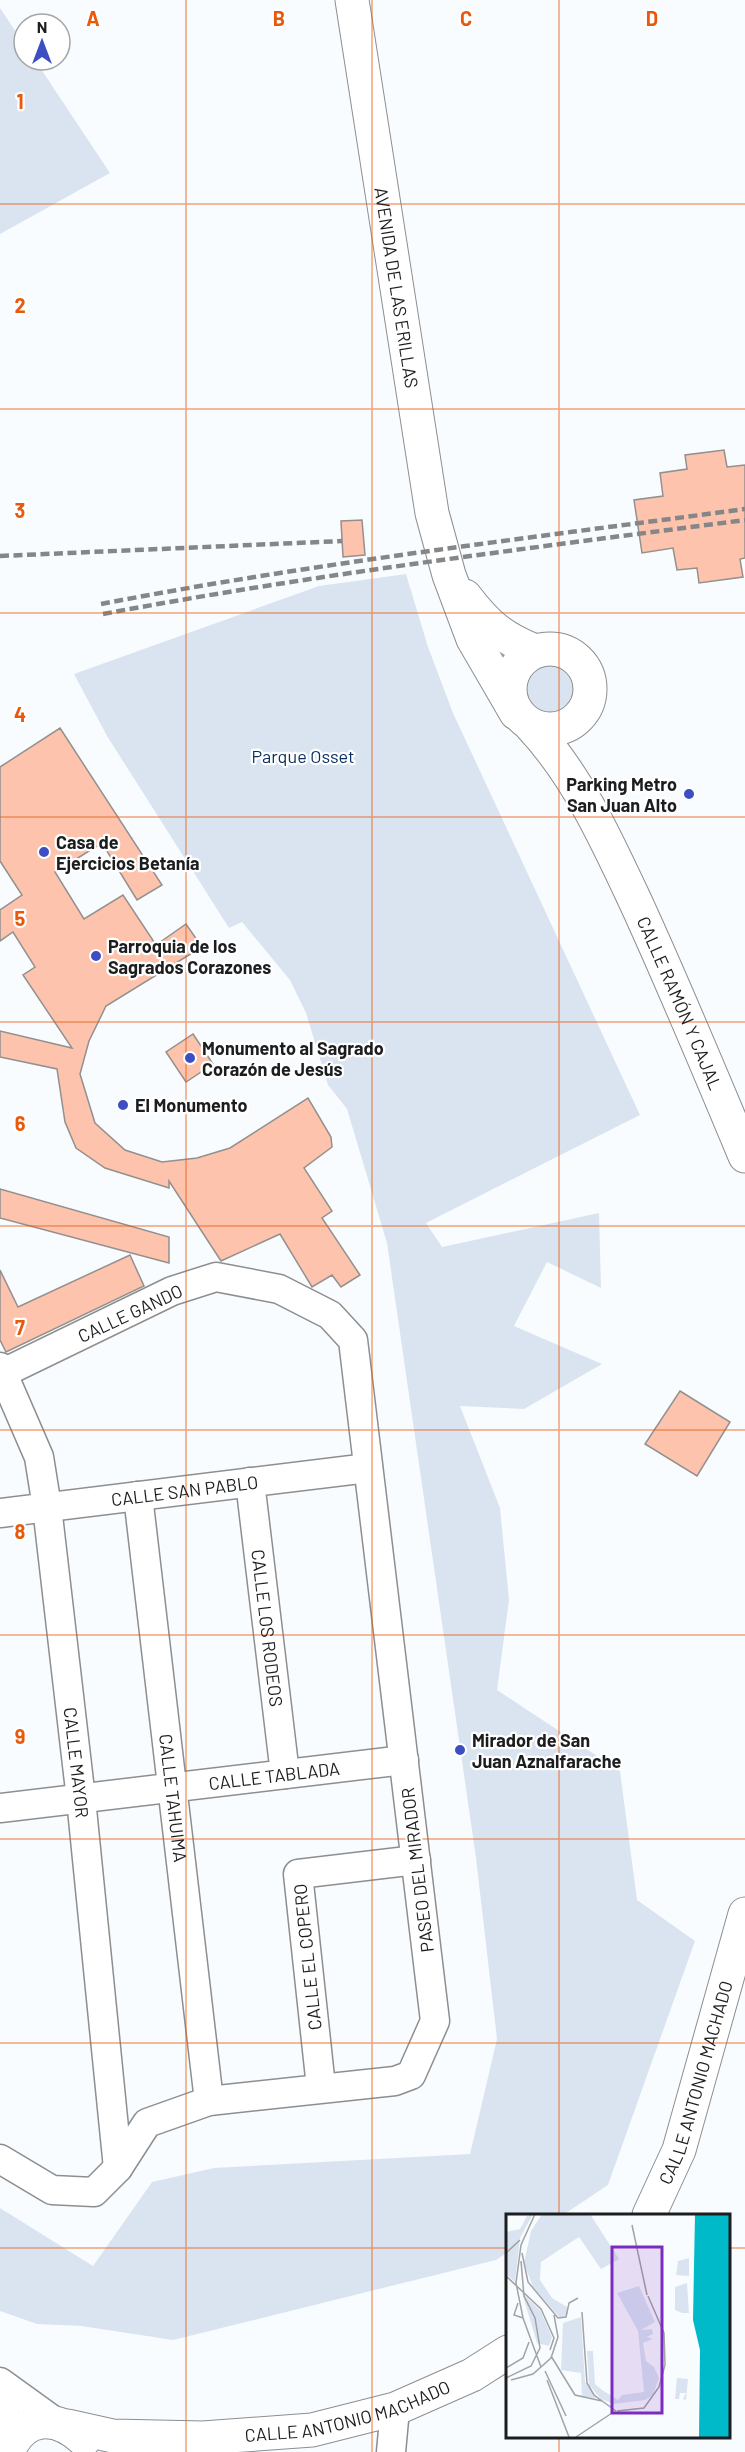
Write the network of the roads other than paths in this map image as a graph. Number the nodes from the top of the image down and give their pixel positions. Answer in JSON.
{"nodes":[{"id":1,"x":352,"y":0,"type":"edge"},
{"id":2,"x":449,"y":575,"type":"junction"},
{"id":3,"x":535,"y":651,"type":"junction"},
{"id":4,"x":587,"y":705,"type":"junction"},
{"id":5,"x":524,"y":719,"type":"junction"},
{"id":6,"x":612,"y":852,"type":"junction"},
{"id":7,"x":745,"y":1156,"type":"edge"},
{"id":8,"x":353,"y":1340,"type":"joint"},
{"id":9,"x":2,"y":1370,"type":"edge"},
{"id":10,"x":368,"y":1468,"type":"junction"},
{"id":11,"x":250,"y":1482,"type":"junction"},
{"id":12,"x":138,"y":1496,"type":"junction"},
{"id":13,"x":47,"y":1507,"type":"junction"},
{"id":14,"x":0,"y":1513,"type":"edge"},
{"id":15,"x":404,"y":1760,"type":"junction"},
{"id":16,"x":285,"y":1774,"type":"junction"},
{"id":17,"x":172,"y":1788,"type":"junction"},
{"id":18,"x":81,"y":1799,"type":"junction"},
{"id":19,"x":0,"y":1808,"type":"edge"},
{"id":20,"x":416,"y":1860,"type":"junction"},
{"id":21,"x":745,"y":1914,"type":"edge"},
{"id":22,"x":321,"y":2087,"type":"junction"},
{"id":23,"x":209,"y":2101,"type":"junction"},
{"id":24,"x":0,"y":2159,"type":"edge"},
{"id":25,"x":118,"y":2168,"type":"junction"},
{"id":26,"x":649,"y":2214,"type":"edge"},
{"id":27,"x":506,"y":2353,"type":"edge"},
{"id":28,"x":0,"y":2382,"type":"edge"},
{"id":29,"x":0,"y":2397,"type":"edge"},
{"id":30,"x":395,"y":2409,"type":"junction"},
{"id":31,"x":61,"y":2423,"type":"junction"},
{"id":32,"x":10,"y":2448,"type":"edge"},
{"id":33,"x":90,"y":2452,"type":"edge"},
{"id":34,"x":391,"y":2452,"type":"edge"}],
"edges":[{"from":1,"to":2,"type":"main road","name":"AVENIDA DE LAS ERILLAS"},
{"from":2,"to":3,"type":"main road","name":"AVENIDA DE LAS ERILLAS"},
{"from":2,"to":5,"type":"main road","name":"AVENIDA DE LAS ERILLAS"},
{"from":3,"to":4,"type":"main road"},
{"from":3,"to":5,"type":"main road"},
{"from":4,"to":5,"type":"main road"},
{"from":4,"to":6,"type":"main road","name":"CALLE RAMÓN Y CAJAL"},
{"from":5,"to":6,"type":"main road","name":"CALLE RAMÓN Y CAJAL"},
{"from":6,"to":7,"type":"main road","name":"CALLE RAMÓN Y CAJAL"},
{"from":8,"to":9,"type":"street","name":"CALLE GANDO"},
{"from":8,"to":10,"type":"street","name":"PASEO DEL MIRADOR"},
{"from":9,"to":13,"type":"street","name":"CALLE MAYOR"},
{"from":10,"to":11,"type":"street","name":"CALLE SAN PABLO"},
{"from":10,"to":15,"type":"street","name":"PASEO DEL MIRADOR"},
{"from":11,"to":12,"type":"street","name":"CALLE SAN PABLO"},
{"from":11,"to":16,"type":"street","name":"CALLE LOS RODEOS"},
{"from":12,"to":13,"type":"street","name":"CALLE SAN PABLO"},
{"from":12,"to":17,"type":"street","name":"CALLE TAHUIMA"},
{"from":13,"to":14,"type":"street","name":"CALLE SAN PABLO"},
{"from":13,"to":18,"type":"street","name":"CALLE MAYOR"},
{"from":15,"to":16,"type":"street","name":"CALLE TABLADA"},
{"from":15,"to":20,"type":"street","name":"PASEO DEL MIRADOR"},
{"from":16,"to":17,"type":"street","name":"CALLE TABLADA"},
{"from":17,"to":18,"type":"street","name":"CALLE TABLADA"},
{"from":17,"to":23,"type":"street","name":"CALLE TAHUIMA"},
{"from":18,"to":19,"type":"street","name":"CALLE TABLADA"},
{"from":18,"to":25,"type":"street","name":"CALLE MAYOR"},
{"from":20,"to":22,"type":"street","name":"PASEO DEL MIRADOR"},
{"from":20,"to":22,"type":"street","name":"CALLE EL COPERO"},
{"from":21,"to":26,"type":"main road","name":"CALLE ANTONIO MACHADO"},
{"from":22,"to":23,"type":"street","name":"PASEO DEL MIRADOR"},
{"from":23,"to":25,"type":"street","name":"PASEO DEL MIRADOR"},
{"from":24,"to":25,"type":"street","name":"PASEO DEL MIRADOR"},
{"from":27,"to":30,"type":"main road","name":"CALLE ANTONIO MACHADO"},
{"from":28,"to":31,"type":"street"},
{"from":29,"to":32,"type":"street"},
{"from":30,"to":31,"type":"main road","name":"CALLE ANTONIO MACHADO"},
{"from":30,"to":34,"type":"street"},
{"from":31,"to":32,"type":"main road"},
{"from":31,"to":33,"type":"main road"}]}
